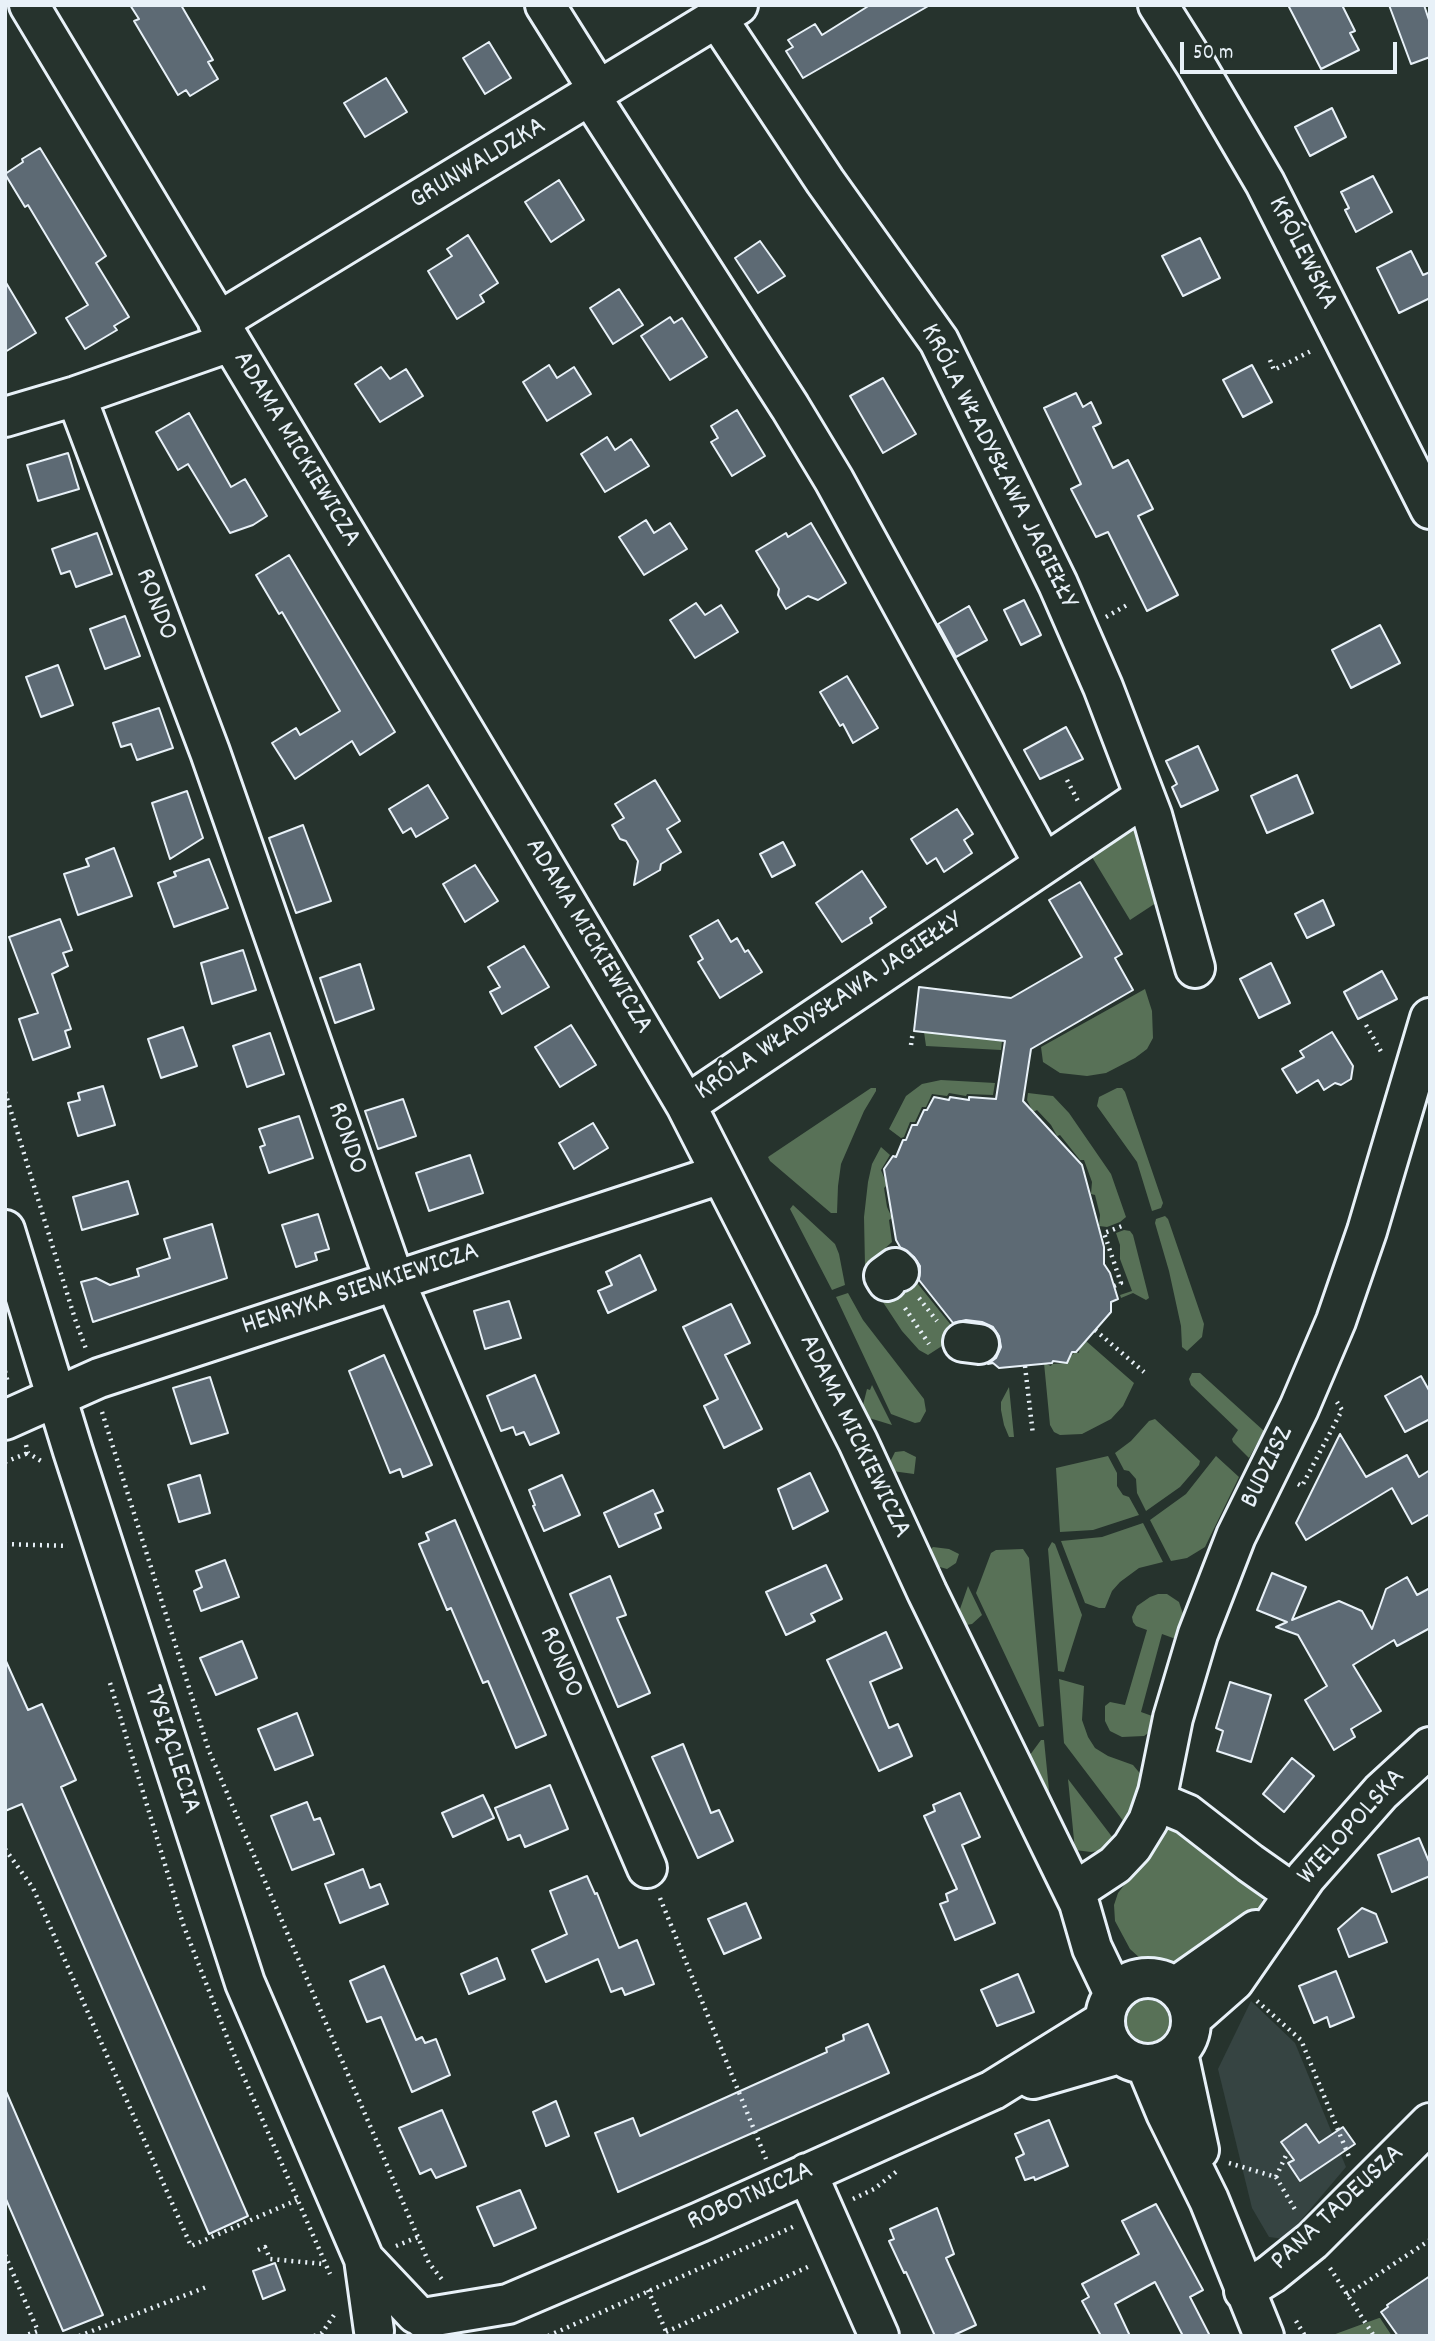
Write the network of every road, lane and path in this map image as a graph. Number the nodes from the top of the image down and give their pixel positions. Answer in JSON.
{"nodes":[{"id":1,"x":29,"y":5,"type":"edge"},
{"id":2,"x":545,"y":5,"type":"edge"},
{"id":3,"x":1158,"y":5,"type":"edge"},
{"id":4,"x":728,"y":12,"type":"edge"},
{"id":5,"x":595,"y":94,"type":"junction"},
{"id":6,"x":224,"y":332,"type":"junction"},
{"id":7,"x":1318,"y":348,"type":"dead end"},
{"id":8,"x":1270,"y":360,"type":"dead end"},
{"id":9,"x":76,"y":396,"type":"junction"},
{"id":10,"x":5,"y":416,"type":"edge"},
{"id":11,"x":1430,"y":509,"type":"edge"},
{"id":12,"x":1144,"y":797,"type":"junction"},
{"id":13,"x":1063,"y":860,"type":"junction"},
{"id":14,"x":1195,"y":968,"type":"dead end"},
{"id":15,"x":1430,"y":1017,"type":"edge"},
{"id":16,"x":1366,"y":1025,"type":"dead end"},
{"id":17,"x":913,"y":1031,"type":"dead end"},
{"id":18,"x":911,"y":1045,"type":"dead end"},
{"id":19,"x":1385,"y":1059,"type":"dead end"},
{"id":20,"x":5,"y":1093,"type":"edge"},
{"id":21,"x":686,"y":1105,"type":"junction"},
{"id":22,"x":721,"y":1174,"type":"junction"},
{"id":23,"x":1122,"y":1226,"type":"dead end"},
{"id":24,"x":5,"y":1230,"type":"edge"},
{"id":25,"x":394,"y":1279,"type":"junction"},
{"id":26,"x":1114,"y":1286,"type":"dead end"},
{"id":27,"x":1095,"y":1330,"type":"dead end"},
{"id":28,"x":959,"y":1346,"type":"joint"},
{"id":29,"x":1025,"y":1366,"type":"dead end"},
{"id":30,"x":1144,"y":1372,"type":"dead end"},
{"id":31,"x":100,"y":1378,"type":"junction"},
{"id":32,"x":58,"y":1398,"type":"junction"},
{"id":33,"x":1335,"y":1399,"type":"dead end"},
{"id":34,"x":5,"y":1420,"type":"edge"},
{"id":35,"x":1033,"y":1434,"type":"dead end"},
{"id":36,"x":28,"y":1453,"type":"dead end"},
{"id":37,"x":5,"y":1462,"type":"edge"},
{"id":38,"x":1293,"y":1482,"type":"dead end"},
{"id":39,"x":5,"y":1544,"type":"edge"},
{"id":40,"x":68,"y":1546,"type":"dead end"},
{"id":41,"x":1430,"y":1746,"type":"edge"},
{"id":42,"x":1156,"y":1801,"type":"junction"},
{"id":43,"x":5,"y":1849,"type":"edge"},
{"id":44,"x":647,"y":1868,"type":"joint"},
{"id":45,"x":1076,"y":1898,"type":"junction"},
{"id":46,"x":1287,"y":1903,"type":"junction"},
{"id":47,"x":1253,"y":1997,"type":"dead end"},
{"id":48,"x":1183,"y":2002,"type":"junction"},
{"id":49,"x":1133,"y":2028,"type":"junction"},
{"id":50,"x":1430,"y":2123,"type":"edge"},
{"id":51,"x":1287,"y":2151,"type":"dead end"},
{"id":52,"x":1229,"y":2163,"type":"dead end"},
{"id":53,"x":754,"y":2165,"type":"dead end"},
{"id":54,"x":903,"y":2167,"type":"dead end"},
{"id":55,"x":807,"y":2173,"type":"junction"},
{"id":56,"x":1276,"y":2177,"type":"junction"},
{"id":57,"x":1365,"y":2188,"type":"junction"},
{"id":58,"x":297,"y":2200,"type":"dead end"},
{"id":59,"x":826,"y":2213,"type":"junction"},
{"id":60,"x":1300,"y":2219,"type":"dead end"},
{"id":61,"x":1427,"y":2242,"type":"edge"},
{"id":62,"x":258,"y":2250,"type":"dead end"},
{"id":63,"x":1430,"y":2250,"type":"edge"},
{"id":64,"x":842,"y":2251,"type":"junction"},
{"id":65,"x":5,"y":2255,"type":"edge"},
{"id":66,"x":363,"y":2259,"type":"junction"},
{"id":67,"x":325,"y":2264,"type":"dead end"},
{"id":68,"x":1327,"y":2264,"type":"dead end"},
{"id":69,"x":209,"y":2286,"type":"dead end"},
{"id":70,"x":452,"y":2286,"type":"dead end"},
{"id":71,"x":648,"y":2290,"type":"junction"},
{"id":72,"x":1244,"y":2291,"type":"junction"},
{"id":73,"x":1347,"y":2295,"type":"junction"},
{"id":74,"x":508,"y":2304,"type":"junction"},
{"id":75,"x":426,"y":2322,"type":"edge"},
{"id":76,"x":39,"y":2333,"type":"edge"},
{"id":77,"x":373,"y":2333,"type":"edge"},
{"id":78,"x":667,"y":2334,"type":"edge"},
{"id":79,"x":24,"y":2336,"type":"edge"},
{"id":80,"x":79,"y":2336,"type":"edge"},
{"id":81,"x":471,"y":2336,"type":"edge"},
{"id":82,"x":548,"y":2336,"type":"edge"},
{"id":83,"x":879,"y":2336,"type":"edge"},
{"id":84,"x":1264,"y":2336,"type":"edge"},
{"id":85,"x":1374,"y":2336,"type":"edge"}],
"edges":[{"from":1,"to":6,"type":"street","name":"ADAMA MICKIEWICZA"},
{"from":2,"to":5,"type":"street"},
{"from":3,"to":11,"type":"street","name":"KRÓLEWSKA"},
{"from":4,"to":5,"type":"street","name":"GRUNWALDZKA"},
{"from":4,"to":12,"type":"street","name":"KRÓLA WŁADYSŁAWA JAGIEŁŁY"},
{"from":5,"to":6,"type":"street","name":"GRUNWALDZKA"},
{"from":5,"to":13,"type":"street"},
{"from":6,"to":9,"type":"street","name":"GRUNWALDZKA"},
{"from":6,"to":21,"type":"street","name":"ADAMA MICKIEWICZA"},
{"from":7,"to":8,"type":"path"},
{"from":9,"to":10,"type":"street","name":"GRUNWALDZKA"},
{"from":9,"to":25,"type":"street","name":"RONDO"},
{"from":12,"to":13,"type":"street","name":"KRÓLA WŁADYSŁAWA JAGIEŁŁY"},
{"from":12,"to":14,"type":"street","name":"KRÓLA WŁADYSŁAWA JAGIEŁŁY"},
{"from":13,"to":21,"type":"street","name":"KRÓLA WŁADYSŁAWA JAGIEŁŁY"},
{"from":15,"to":42,"type":"street","name":"BUDZISZ"},
{"from":16,"to":19,"type":"path"},
{"from":17,"to":18,"type":"path"},
{"from":20,"to":31,"type":"path"},
{"from":21,"to":22,"type":"street","name":"ADAMA MICKIEWICZA"},
{"from":22,"to":25,"type":"street","name":"HENRYKA SIENKIEWICZA"},
{"from":22,"to":45,"type":"street","name":"ADAMA MICKIEWICZA"},
{"from":23,"to":26,"type":"path"},
{"from":24,"to":32,"type":"street","name":"TYSIĄCLECIA"},
{"from":25,"to":31,"type":"street","name":"HENRYKA SIENKIEWICZA"},
{"from":25,"to":44,"type":"street","name":"RONDO"},
{"from":27,"to":30,"type":"path"},
{"from":28,"to":28,"type":"path"},
{"from":29,"to":35,"type":"path"},
{"from":31,"to":32,"type":"street","name":"HENRYKA SIENKIEWICZA"},
{"from":31,"to":70,"type":"path"},
{"from":32,"to":34,"type":"street","name":"HENRYKA SIENKIEWICZA"},
{"from":32,"to":66,"type":"street","name":"TYSIĄCLECIA"},
{"from":33,"to":38,"type":"path"},
{"from":36,"to":37,"type":"path"},
{"from":39,"to":40,"type":"path"},
{"from":41,"to":46,"type":"street","name":"WIELOPOLSKA"},
{"from":42,"to":45,"type":"street","name":"BUDZISZ"},
{"from":42,"to":46,"type":"street"},
{"from":43,"to":58,"type":"path"},
{"from":44,"to":53,"type":"path"},
{"from":45,"to":49,"type":"street","name":"ADAMA MICKIEWICZA"},
{"from":46,"to":48,"type":"street","name":"WIELOPOLSKA"},
{"from":47,"to":57,"type":"path"},
{"from":48,"to":49,"type":"street"},
{"from":48,"to":49,"type":"street"},
{"from":49,"to":55,"type":"street","name":"ROBOTNICZA"},
{"from":49,"to":72,"type":"street"},
{"from":50,"to":57,"type":"street","name":"PANA TADEUSZA"},
{"from":51,"to":56,"type":"path"},
{"from":52,"to":56,"type":"path"},
{"from":54,"to":59,"type":"path"},
{"from":55,"to":59,"type":"street"},
{"from":55,"to":74,"type":"street","name":"ROBOTNICZA"},
{"from":56,"to":60,"type":"path"},
{"from":57,"to":72,"type":"street","name":"PANA TADEUSZA"},
{"from":59,"to":64,"type":"street"},
{"from":59,"to":71,"type":"path"},
{"from":61,"to":63,"type":"path"},
{"from":61,"to":73,"type":"path"},
{"from":62,"to":67,"type":"path"},
{"from":64,"to":78,"type":"path"},
{"from":64,"to":83,"type":"street"},
{"from":65,"to":76,"type":"path"},
{"from":66,"to":75,"type":"street","name":"TYSIĄCLECIA"},
{"from":66,"to":77,"type":"street","name":"TYSIĄCLECIA"},
{"from":68,"to":73,"type":"path"},
{"from":69,"to":80,"type":"path"},
{"from":71,"to":78,"type":"path"},
{"from":71,"to":82,"type":"path"},
{"from":72,"to":84,"type":"street"},
{"from":73,"to":85,"type":"path"},
{"from":74,"to":75,"type":"street","name":"ROBOTNICZA"},
{"from":74,"to":81,"type":"street","name":"ROBOTNICZA"},
{"from":75,"to":77,"type":"street","name":"ROBOTNICZA"},
{"from":76,"to":79,"type":"path"}]}
